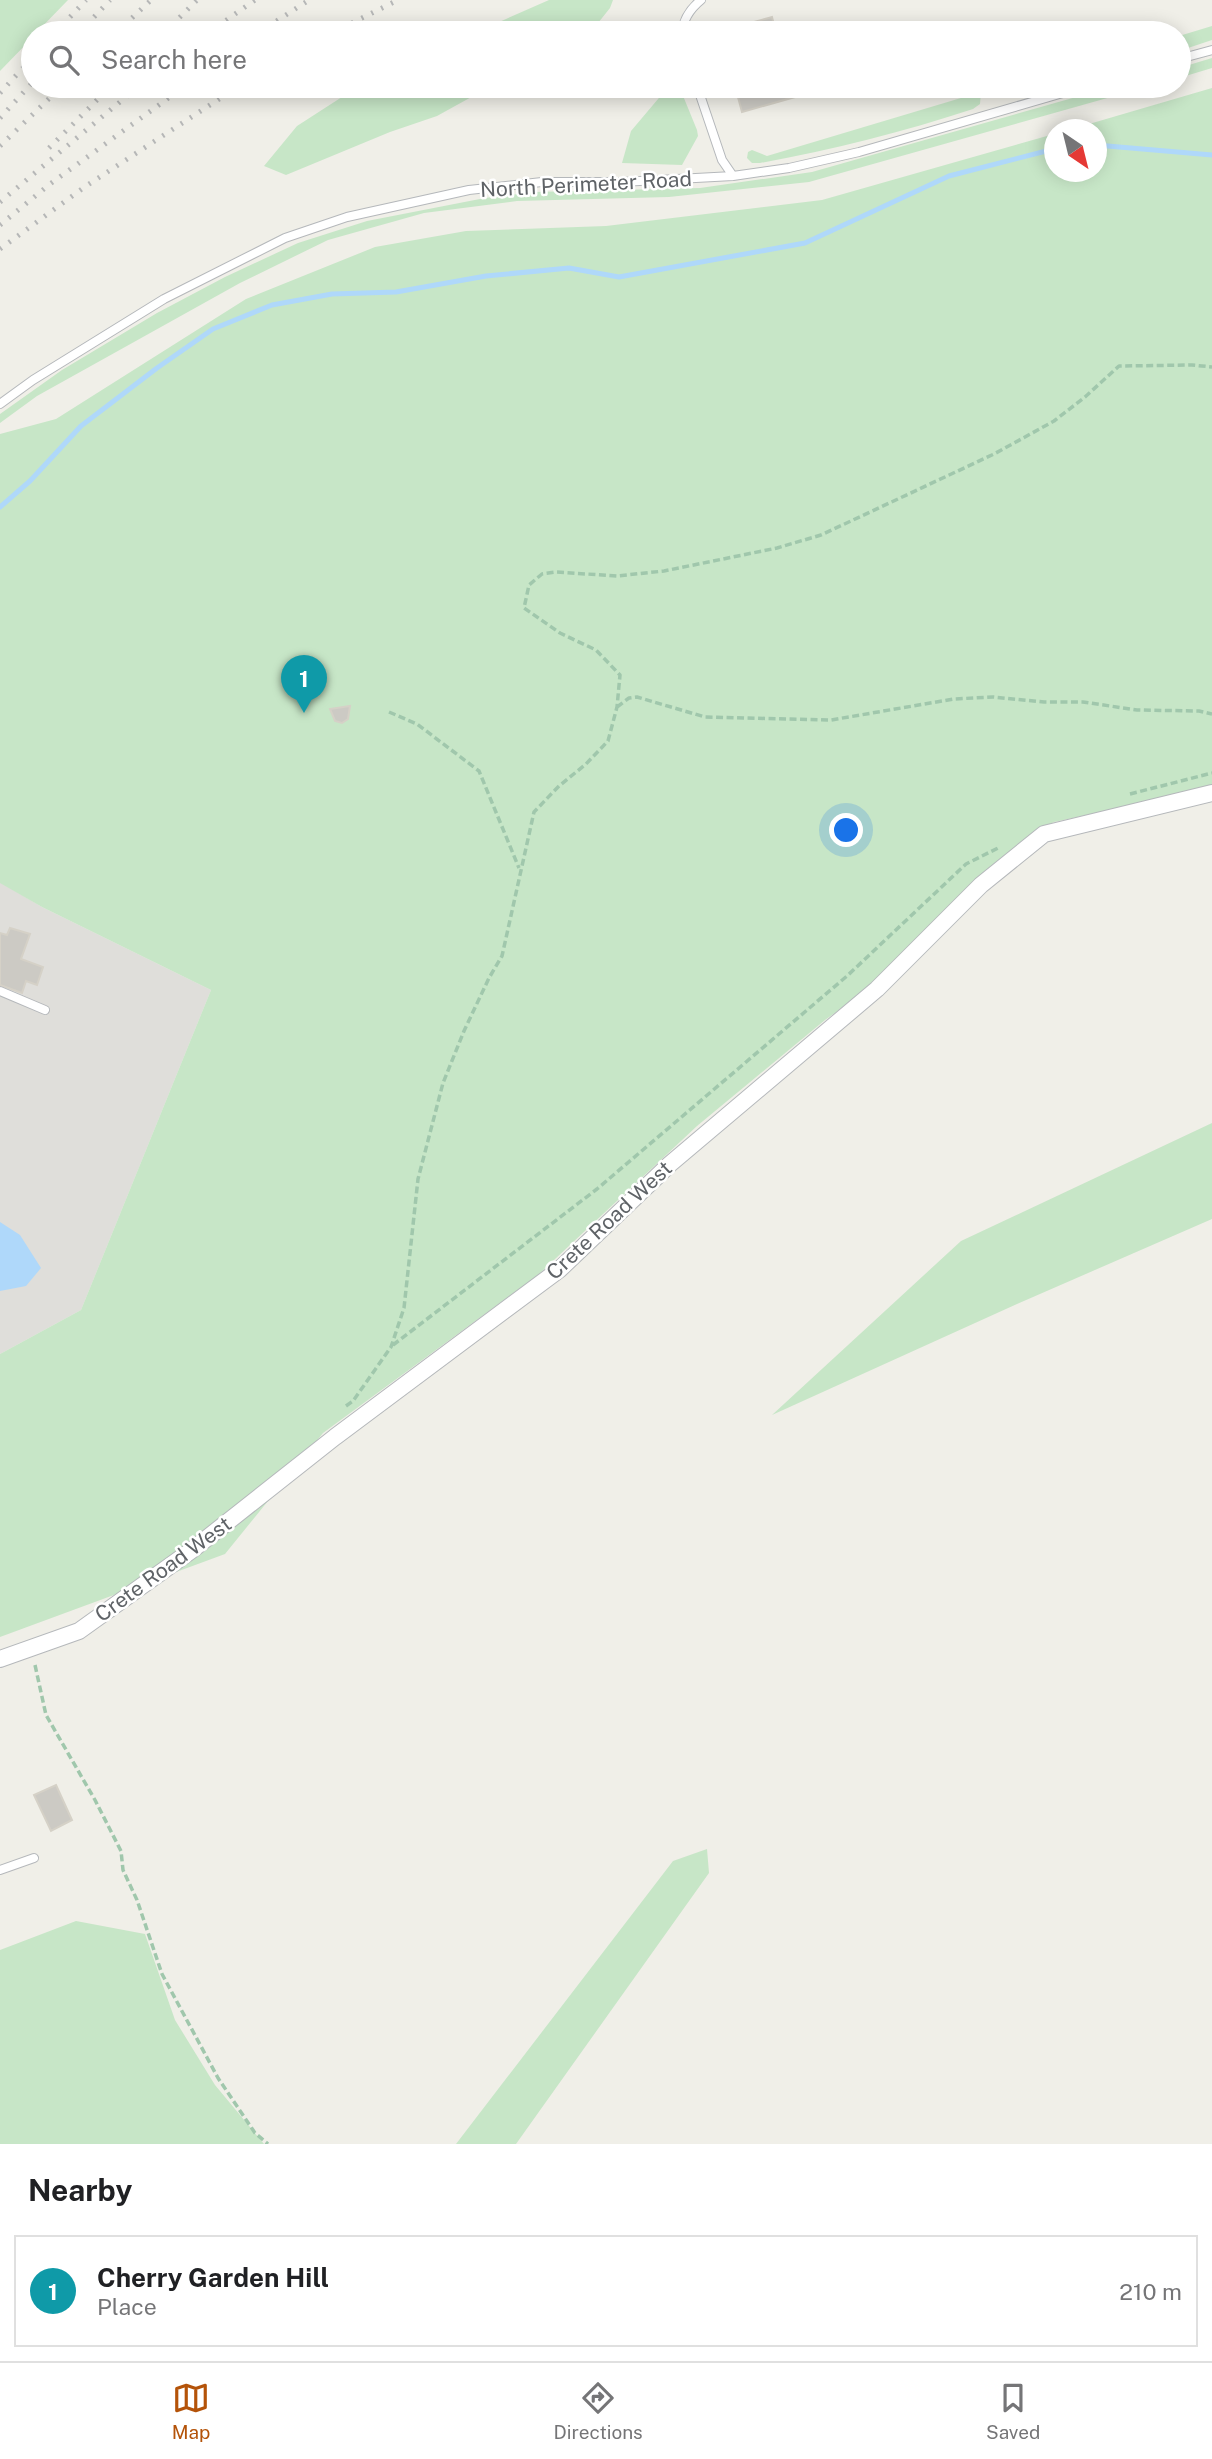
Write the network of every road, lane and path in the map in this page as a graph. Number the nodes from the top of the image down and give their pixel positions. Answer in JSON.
{"nodes":[{"id":1,"x":701,"y":0,"type":"edge"},
{"id":2,"x":684,"y":21,"type":"edge"},
{"id":3,"x":1212,"y":50,"type":"edge"},
{"id":4,"x":1191,"y":56,"type":"edge"},
{"id":5,"x":701,"y":98,"type":"edge"},
{"id":6,"x":1046,"y":98,"type":"edge"},
{"id":7,"x":733,"y":176,"type":"junction"},
{"id":8,"x":1212,"y":367,"type":"edge"},
{"id":9,"x":0,"y":404,"type":"edge"},
{"id":10,"x":617,"y":707,"type":"junction"},
{"id":11,"x":389,"y":712,"type":"dead end"},
{"id":12,"x":1212,"y":714,"type":"edge"},
{"id":13,"x":1212,"y":773,"type":"edge"},
{"id":14,"x":1212,"y":793,"type":"edge"},
{"id":15,"x":1123,"y":797,"type":"dead end"},
{"id":16,"x":1003,"y":845,"type":"dead end"},
{"id":17,"x":520,"y":870,"type":"junction"},
{"id":18,"x":0,"y":991,"type":"edge"},
{"id":19,"x":46,"y":1010,"type":"dead end"},
{"id":20,"x":391,"y":1347,"type":"junction"},
{"id":21,"x":343,"y":1409,"type":"dead end"},
{"id":22,"x":31,"y":1649,"type":"junction"},
{"id":23,"x":0,"y":1658,"type":"edge"},
{"id":24,"x":34,"y":1858,"type":"dead end"},
{"id":25,"x":0,"y":1870,"type":"edge"},
{"id":26,"x":268,"y":2144,"type":"edge"}],
"edges":[{"from":1,"to":2,"type":"lane"},
{"from":3,"to":4,"type":"lane"},
{"from":5,"to":7,"type":"lane"},
{"from":6,"to":7,"type":"lane","name":"North Perimeter Road"},
{"from":7,"to":9,"type":"lane","name":"North Perimeter Road"},
{"from":8,"to":10,"type":"path"},
{"from":10,"to":12,"type":"path"},
{"from":10,"to":17,"type":"path"},
{"from":11,"to":17,"type":"path"},
{"from":13,"to":15,"type":"path"},
{"from":14,"to":22,"type":"street","name":"Crete Road West"},
{"from":16,"to":20,"type":"path"},
{"from":17,"to":20,"type":"path"},
{"from":18,"to":19,"type":"lane"},
{"from":20,"to":21,"type":"path"},
{"from":22,"to":23,"type":"street","name":"Crete Road West"},
{"from":22,"to":26,"type":"path"},
{"from":24,"to":25,"type":"lane"}]}
